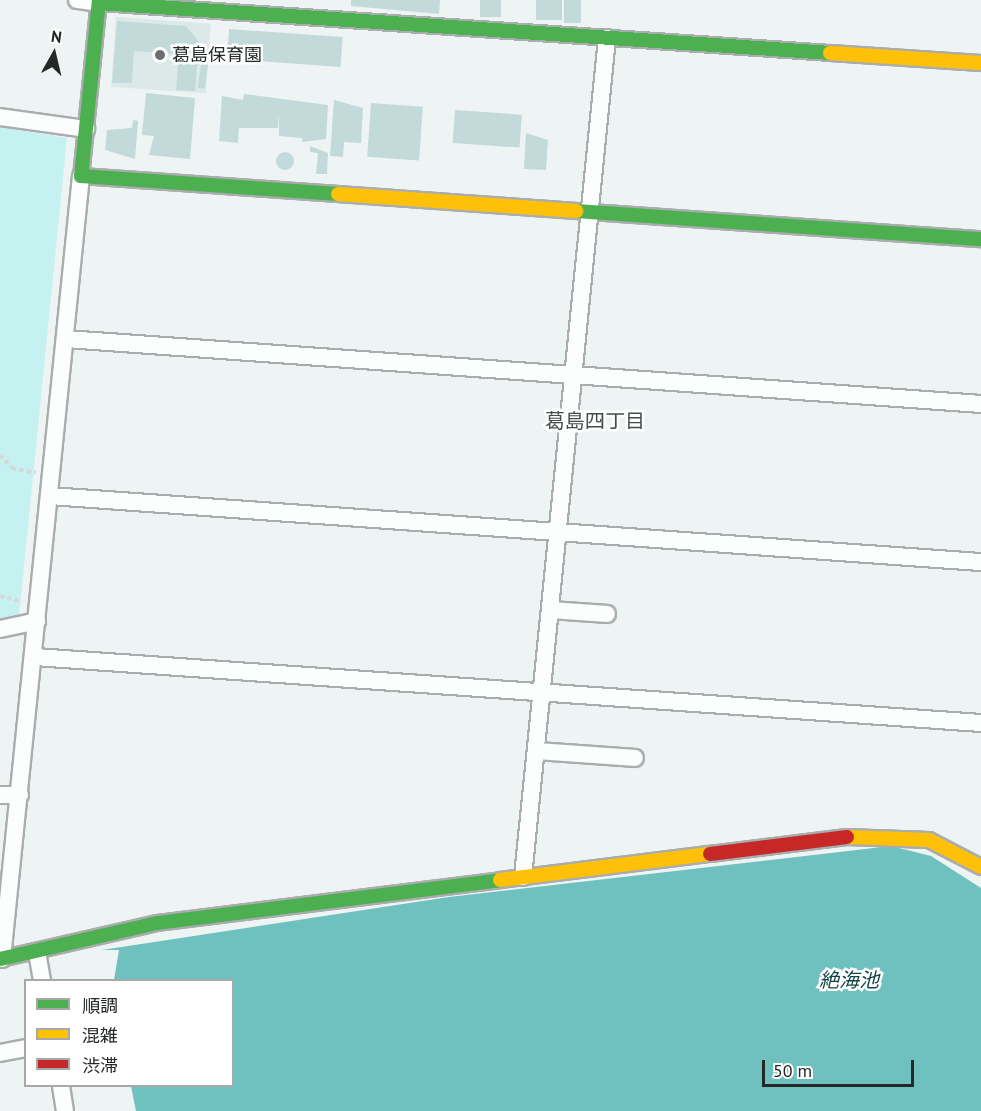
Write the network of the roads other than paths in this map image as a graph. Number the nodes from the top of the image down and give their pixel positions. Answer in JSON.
{"nodes":[{"id":1,"x":77,"y":0,"type":"edge"},
{"id":2,"x":99,"y":2,"type":"edge"},
{"id":3,"x":607,"y":38,"type":"junction"},
{"id":4,"x":981,"y":63,"type":"edge"},
{"id":5,"x":0,"y":117,"type":"edge"},
{"id":6,"x":86,"y":129,"type":"junction"},
{"id":7,"x":81,"y":176,"type":"junction"},
{"id":8,"x":591,"y":215,"type":"junction"},
{"id":9,"x":981,"y":238,"type":"edge"},
{"id":10,"x":66,"y":339,"type":"junction"},
{"id":11,"x":574,"y":376,"type":"junction"},
{"id":12,"x":981,"y":404,"type":"edge"},
{"id":13,"x":50,"y":496,"type":"junction"},
{"id":14,"x":558,"y":532,"type":"junction"},
{"id":15,"x":981,"y":562,"type":"edge"},
{"id":16,"x":551,"y":610,"type":"junction"},
{"id":17,"x":607,"y":614,"type":"dead end"},
{"id":18,"x":37,"y":621,"type":"junction"},
{"id":19,"x":0,"y":629,"type":"edge"},
{"id":20,"x":35,"y":657,"type":"junction"},
{"id":21,"x":543,"y":692,"type":"junction"},
{"id":22,"x":981,"y":723,"type":"edge"},
{"id":23,"x":538,"y":751,"type":"junction"},
{"id":24,"x":635,"y":758,"type":"dead end"},
{"id":25,"x":0,"y":795,"type":"edge"},
{"id":26,"x":20,"y":795,"type":"junction"},
{"id":27,"x":7,"y":861,"type":"edge"},
{"id":28,"x":981,"y":867,"type":"edge"},
{"id":29,"x":522,"y":877,"type":"junction"},
{"id":30,"x":38,"y":952,"type":"junction"},
{"id":31,"x":1,"y":959,"type":"edge"},
{"id":32,"x":42,"y":979,"type":"edge"},
{"id":33,"x":24,"y":1048,"type":"edge"},
{"id":34,"x":0,"y":1053,"type":"edge"},
{"id":35,"x":61,"y":1087,"type":"edge"},
{"id":36,"x":65,"y":1111,"type":"edge"}],
"edges":[{"from":1,"to":2,"type":"street"},
{"from":2,"to":3,"type":"street"},
{"from":2,"to":6,"type":"street"},
{"from":3,"to":4,"type":"street"},
{"from":3,"to":8,"type":"street"},
{"from":5,"to":6,"type":"street"},
{"from":6,"to":7,"type":"street"},
{"from":7,"to":8,"type":"street"},
{"from":7,"to":10,"type":"street"},
{"from":8,"to":9,"type":"street"},
{"from":8,"to":11,"type":"street"},
{"from":10,"to":11,"type":"street"},
{"from":10,"to":13,"type":"street"},
{"from":11,"to":12,"type":"street"},
{"from":11,"to":14,"type":"street"},
{"from":13,"to":14,"type":"street"},
{"from":13,"to":18,"type":"street"},
{"from":14,"to":15,"type":"street"},
{"from":14,"to":16,"type":"street"},
{"from":16,"to":17,"type":"street"},
{"from":16,"to":21,"type":"street"},
{"from":18,"to":19,"type":"street"},
{"from":18,"to":20,"type":"street"},
{"from":20,"to":21,"type":"street"},
{"from":20,"to":26,"type":"street"},
{"from":21,"to":22,"type":"street"},
{"from":21,"to":23,"type":"street"},
{"from":23,"to":24,"type":"street"},
{"from":23,"to":29,"type":"street"},
{"from":25,"to":26,"type":"street"},
{"from":26,"to":27,"type":"street"},
{"from":27,"to":31,"type":"street"},
{"from":28,"to":29,"type":"street"},
{"from":29,"to":30,"type":"street"},
{"from":30,"to":31,"type":"street"},
{"from":30,"to":32,"type":"street"},
{"from":33,"to":34,"type":"street"},
{"from":35,"to":36,"type":"street"}]}
